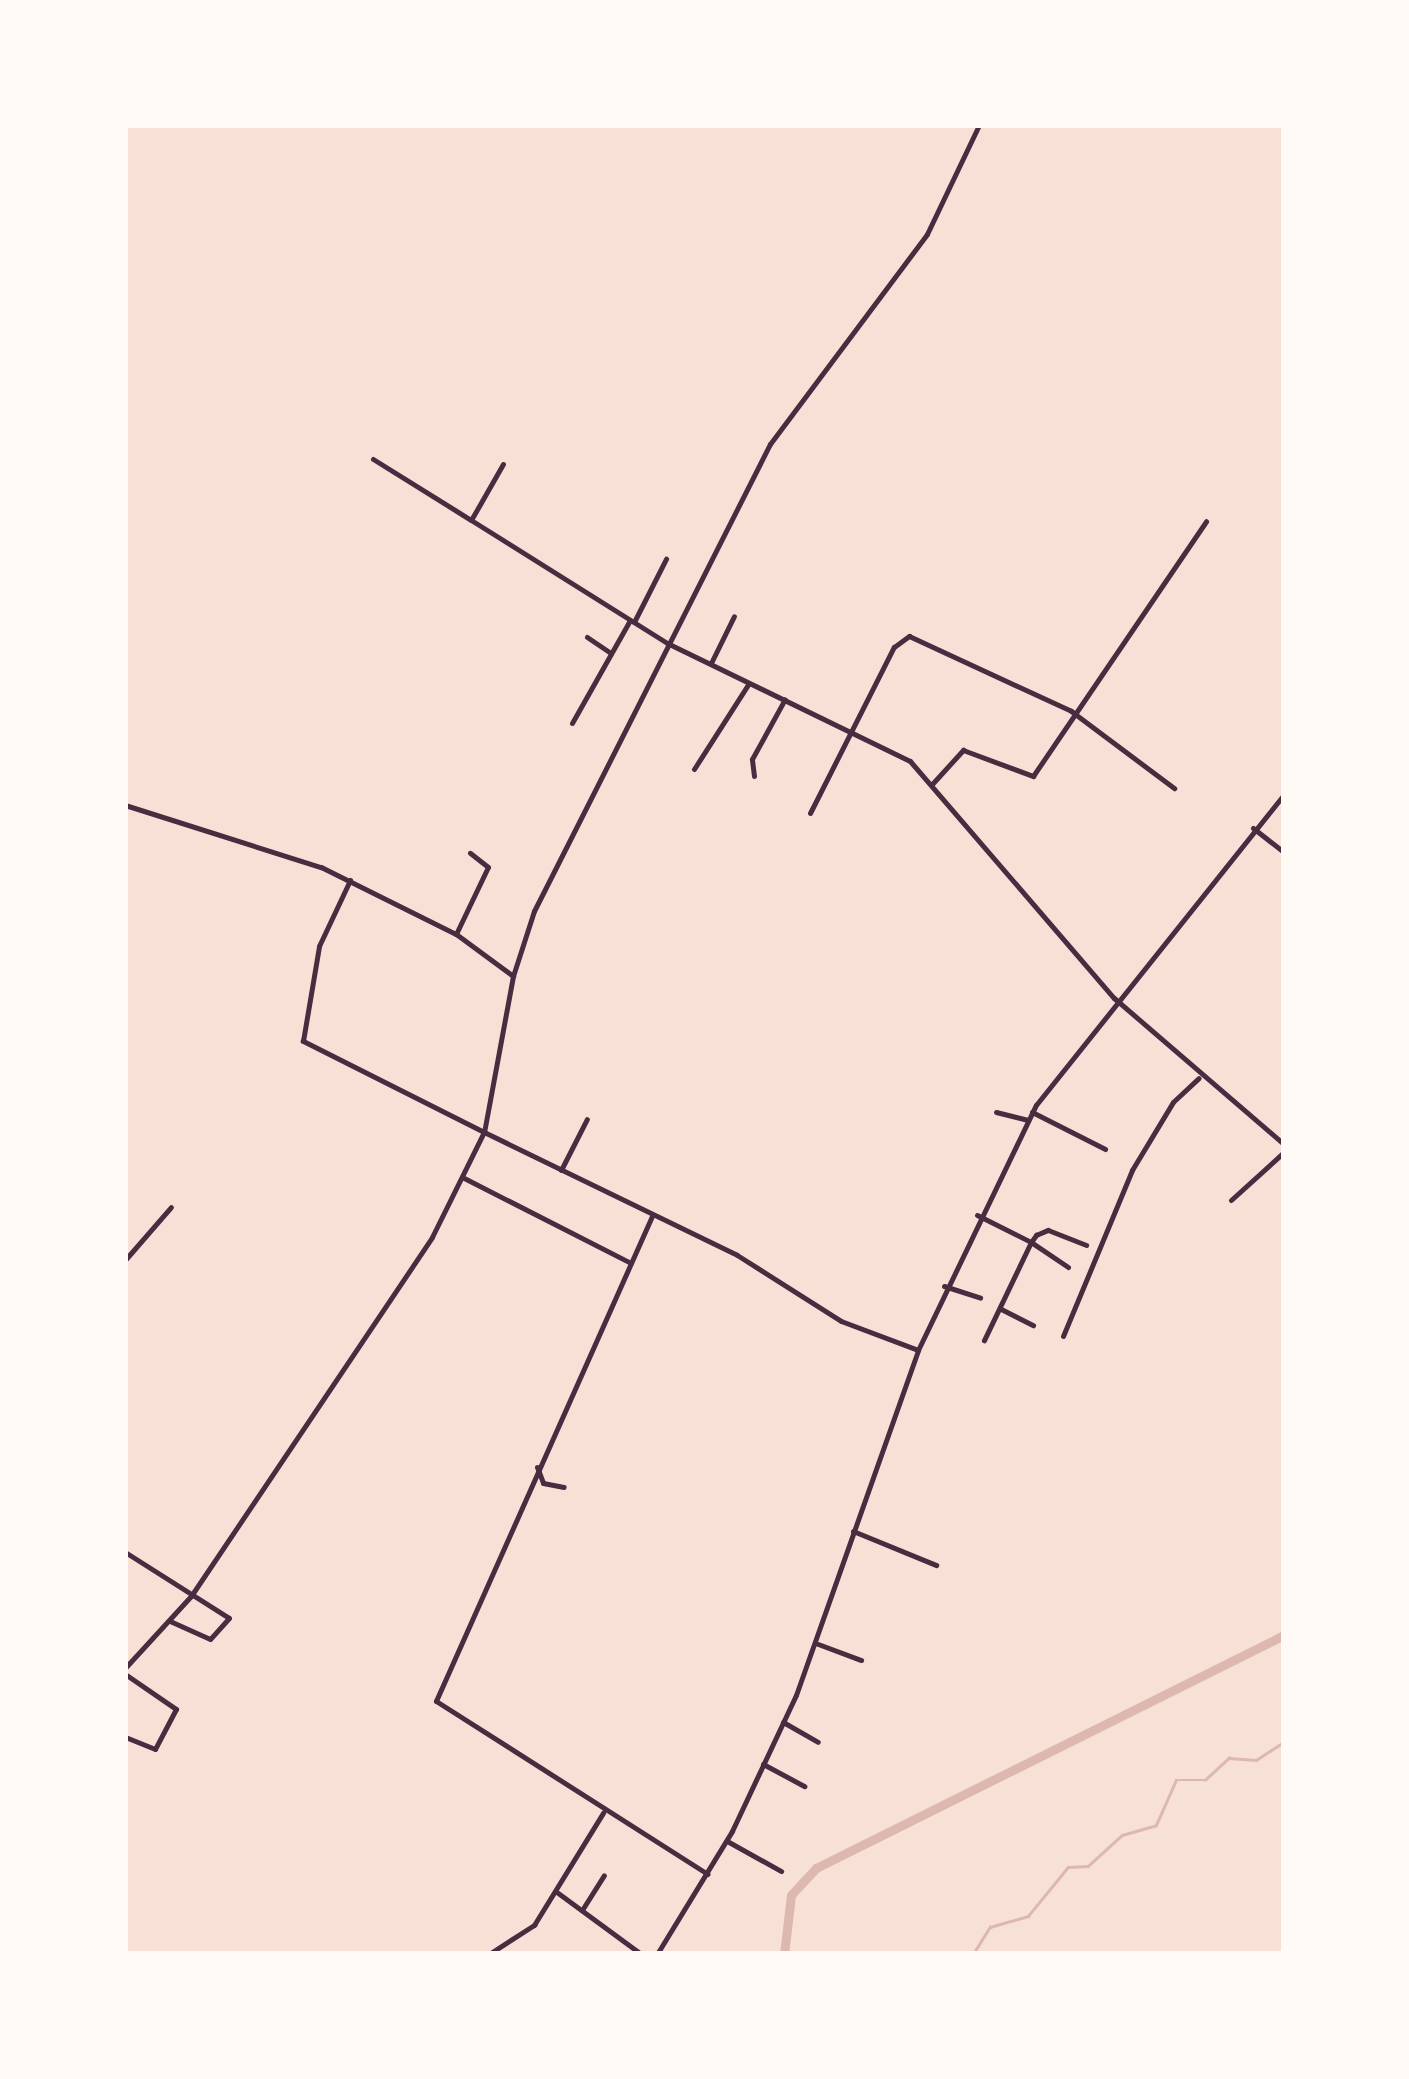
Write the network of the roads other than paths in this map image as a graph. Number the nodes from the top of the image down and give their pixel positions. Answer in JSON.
{"nodes":[{"id":1,"x":978,"y":125,"type":"edge"},
{"id":2,"x":373,"y":460,"type":"dead end"},
{"id":3,"x":502,"y":464,"type":"dead end"},
{"id":4,"x":471,"y":520,"type":"junction"},
{"id":5,"x":1206,"y":520,"type":"dead end"},
{"id":6,"x":666,"y":560,"type":"dead end"},
{"id":7,"x":734,"y":616,"type":"dead end"},
{"id":8,"x":632,"y":621,"type":"junction"},
{"id":9,"x":586,"y":636,"type":"dead end"},
{"id":10,"x":668,"y":643,"type":"junction"},
{"id":11,"x":611,"y":653,"type":"junction"},
{"id":12,"x":710,"y":664,"type":"junction"},
{"id":13,"x":750,"y":683,"type":"junction"},
{"id":14,"x":785,"y":699,"type":"junction"},
{"id":15,"x":1071,"y":711,"type":"junction"},
{"id":16,"x":572,"y":722,"type":"dead end"},
{"id":17,"x":852,"y":730,"type":"junction"},
{"id":18,"x":694,"y":769,"type":"dead end"},
{"id":19,"x":754,"y":776,"type":"dead end"},
{"id":20,"x":933,"y":783,"type":"junction"},
{"id":21,"x":1174,"y":788,"type":"dead end"},
{"id":22,"x":1284,"y":794,"type":"edge"},
{"id":23,"x":125,"y":805,"type":"edge"},
{"id":24,"x":810,"y":814,"type":"dead end"},
{"id":25,"x":1254,"y":828,"type":"junction"},
{"id":26,"x":1284,"y":852,"type":"edge"},
{"id":27,"x":470,"y":853,"type":"dead end"},
{"id":28,"x":350,"y":880,"type":"junction"},
{"id":29,"x":456,"y":934,"type":"junction"},
{"id":30,"x":512,"y":976,"type":"junction"},
{"id":31,"x":1114,"y":998,"type":"junction"},
{"id":32,"x":1200,"y":1078,"type":"junction"},
{"id":33,"x":996,"y":1112,"type":"dead end"},
{"id":34,"x":1032,"y":1112,"type":"junction"},
{"id":35,"x":587,"y":1119,"type":"dead end"},
{"id":36,"x":1028,"y":1120,"type":"junction"},
{"id":37,"x":484,"y":1132,"type":"junction"},
{"id":38,"x":1284,"y":1144,"type":"edge"},
{"id":39,"x":1105,"y":1149,"type":"dead end"},
{"id":40,"x":1284,"y":1152,"type":"edge"},
{"id":41,"x":560,"y":1170,"type":"junction"},
{"id":42,"x":464,"y":1178,"type":"junction"},
{"id":43,"x":1231,"y":1200,"type":"dead end"},
{"id":44,"x":171,"y":1207,"type":"dead end"},
{"id":45,"x":976,"y":1215,"type":"junction"},
{"id":46,"x":652,"y":1216,"type":"junction"},
{"id":47,"x":1031,"y":1242,"type":"junction"},
{"id":48,"x":1086,"y":1245,"type":"dead end"},
{"id":49,"x":125,"y":1260,"type":"edge"},
{"id":50,"x":630,"y":1263,"type":"junction"},
{"id":51,"x":1068,"y":1267,"type":"dead end"},
{"id":52,"x":944,"y":1286,"type":"junction"},
{"id":53,"x":980,"y":1298,"type":"dead end"},
{"id":54,"x":1001,"y":1308,"type":"junction"},
{"id":55,"x":1033,"y":1325,"type":"dead end"},
{"id":56,"x":1062,"y":1336,"type":"dead end"},
{"id":57,"x":984,"y":1340,"type":"dead end"},
{"id":58,"x":918,"y":1350,"type":"junction"},
{"id":59,"x":537,"y":1466,"type":"junction"},
{"id":60,"x":564,"y":1487,"type":"dead end"},
{"id":61,"x":854,"y":1531,"type":"junction"},
{"id":62,"x":125,"y":1552,"type":"edge"},
{"id":63,"x":936,"y":1565,"type":"dead end"},
{"id":64,"x":193,"y":1593,"type":"junction"},
{"id":65,"x":170,"y":1621,"type":"junction"},
{"id":66,"x":818,"y":1644,"type":"junction"},
{"id":67,"x":861,"y":1660,"type":"dead end"},
{"id":68,"x":125,"y":1671,"type":"edge"},
{"id":69,"x":783,"y":1722,"type":"junction"},
{"id":70,"x":125,"y":1738,"type":"edge"},
{"id":71,"x":818,"y":1742,"type":"dead end"},
{"id":72,"x":764,"y":1764,"type":"junction"},
{"id":73,"x":804,"y":1786,"type":"dead end"},
{"id":74,"x":603,"y":1812,"type":"junction"},
{"id":75,"x":727,"y":1841,"type":"junction"},
{"id":76,"x":781,"y":1871,"type":"dead end"},
{"id":77,"x":708,"y":1874,"type":"junction"},
{"id":78,"x":604,"y":1875,"type":"dead end"},
{"id":79,"x":558,"y":1893,"type":"junction"},
{"id":80,"x":582,"y":1910,"type":"junction"},
{"id":81,"x":488,"y":1954,"type":"edge"},
{"id":82,"x":642,"y":1954,"type":"edge"},
{"id":83,"x":658,"y":1954,"type":"edge"}],
"edges":[{"from":1,"to":10,"type":"street"},
{"from":2,"to":4,"type":"street"},
{"from":3,"to":4,"type":"street"},
{"from":4,"to":8,"type":"street"},
{"from":5,"to":15,"type":"street"},
{"from":6,"to":8,"type":"street"},
{"from":7,"to":12,"type":"street"},
{"from":8,"to":10,"type":"street"},
{"from":8,"to":11,"type":"street"},
{"from":9,"to":11,"type":"street"},
{"from":10,"to":12,"type":"street"},
{"from":10,"to":30,"type":"street"},
{"from":11,"to":16,"type":"street"},
{"from":12,"to":13,"type":"street"},
{"from":13,"to":14,"type":"street"},
{"from":13,"to":18,"type":"street"},
{"from":14,"to":17,"type":"street"},
{"from":14,"to":19,"type":"street"},
{"from":15,"to":17,"type":"street"},
{"from":15,"to":20,"type":"street"},
{"from":15,"to":21,"type":"street"},
{"from":17,"to":20,"type":"street"},
{"from":17,"to":24,"type":"street"},
{"from":20,"to":31,"type":"street"},
{"from":22,"to":25,"type":"street"},
{"from":23,"to":28,"type":"street"},
{"from":25,"to":26,"type":"street"},
{"from":25,"to":31,"type":"street"},
{"from":27,"to":29,"type":"street"},
{"from":28,"to":29,"type":"street"},
{"from":28,"to":37,"type":"street"},
{"from":29,"to":30,"type":"street"},
{"from":30,"to":37,"type":"street"},
{"from":31,"to":32,"type":"street"},
{"from":31,"to":34,"type":"street"},
{"from":32,"to":38,"type":"street"},
{"from":32,"to":56,"type":"street"},
{"from":33,"to":36,"type":"street"},
{"from":34,"to":36,"type":"street"},
{"from":34,"to":39,"type":"street"},
{"from":35,"to":41,"type":"street"},
{"from":36,"to":45,"type":"street"},
{"from":37,"to":41,"type":"street"},
{"from":37,"to":42,"type":"street"},
{"from":40,"to":43,"type":"street"},
{"from":41,"to":46,"type":"street"},
{"from":42,"to":50,"type":"street"},
{"from":42,"to":64,"type":"street"},
{"from":44,"to":49,"type":"street"},
{"from":45,"to":47,"type":"street"},
{"from":45,"to":52,"type":"street"},
{"from":46,"to":50,"type":"street"},
{"from":46,"to":58,"type":"street"},
{"from":47,"to":48,"type":"street"},
{"from":47,"to":51,"type":"street"},
{"from":47,"to":54,"type":"street"},
{"from":50,"to":59,"type":"street"},
{"from":52,"to":53,"type":"street"},
{"from":52,"to":58,"type":"street"},
{"from":54,"to":55,"type":"street"},
{"from":54,"to":57,"type":"street"},
{"from":58,"to":61,"type":"street"},
{"from":59,"to":60,"type":"street"},
{"from":59,"to":74,"type":"street"},
{"from":61,"to":63,"type":"street"},
{"from":61,"to":66,"type":"street"},
{"from":62,"to":64,"type":"street"},
{"from":64,"to":65,"type":"street"},
{"from":64,"to":65,"type":"street"},
{"from":65,"to":68,"type":"street"},
{"from":66,"to":67,"type":"street"},
{"from":66,"to":69,"type":"street"},
{"from":68,"to":70,"type":"street"},
{"from":69,"to":71,"type":"street"},
{"from":69,"to":72,"type":"street"},
{"from":72,"to":73,"type":"street"},
{"from":72,"to":75,"type":"street"},
{"from":74,"to":77,"type":"street"},
{"from":74,"to":79,"type":"street"},
{"from":75,"to":76,"type":"street"},
{"from":75,"to":77,"type":"street"},
{"from":77,"to":83,"type":"street"},
{"from":78,"to":80,"type":"street"},
{"from":79,"to":80,"type":"street"},
{"from":79,"to":81,"type":"street"},
{"from":80,"to":82,"type":"street"}]}
